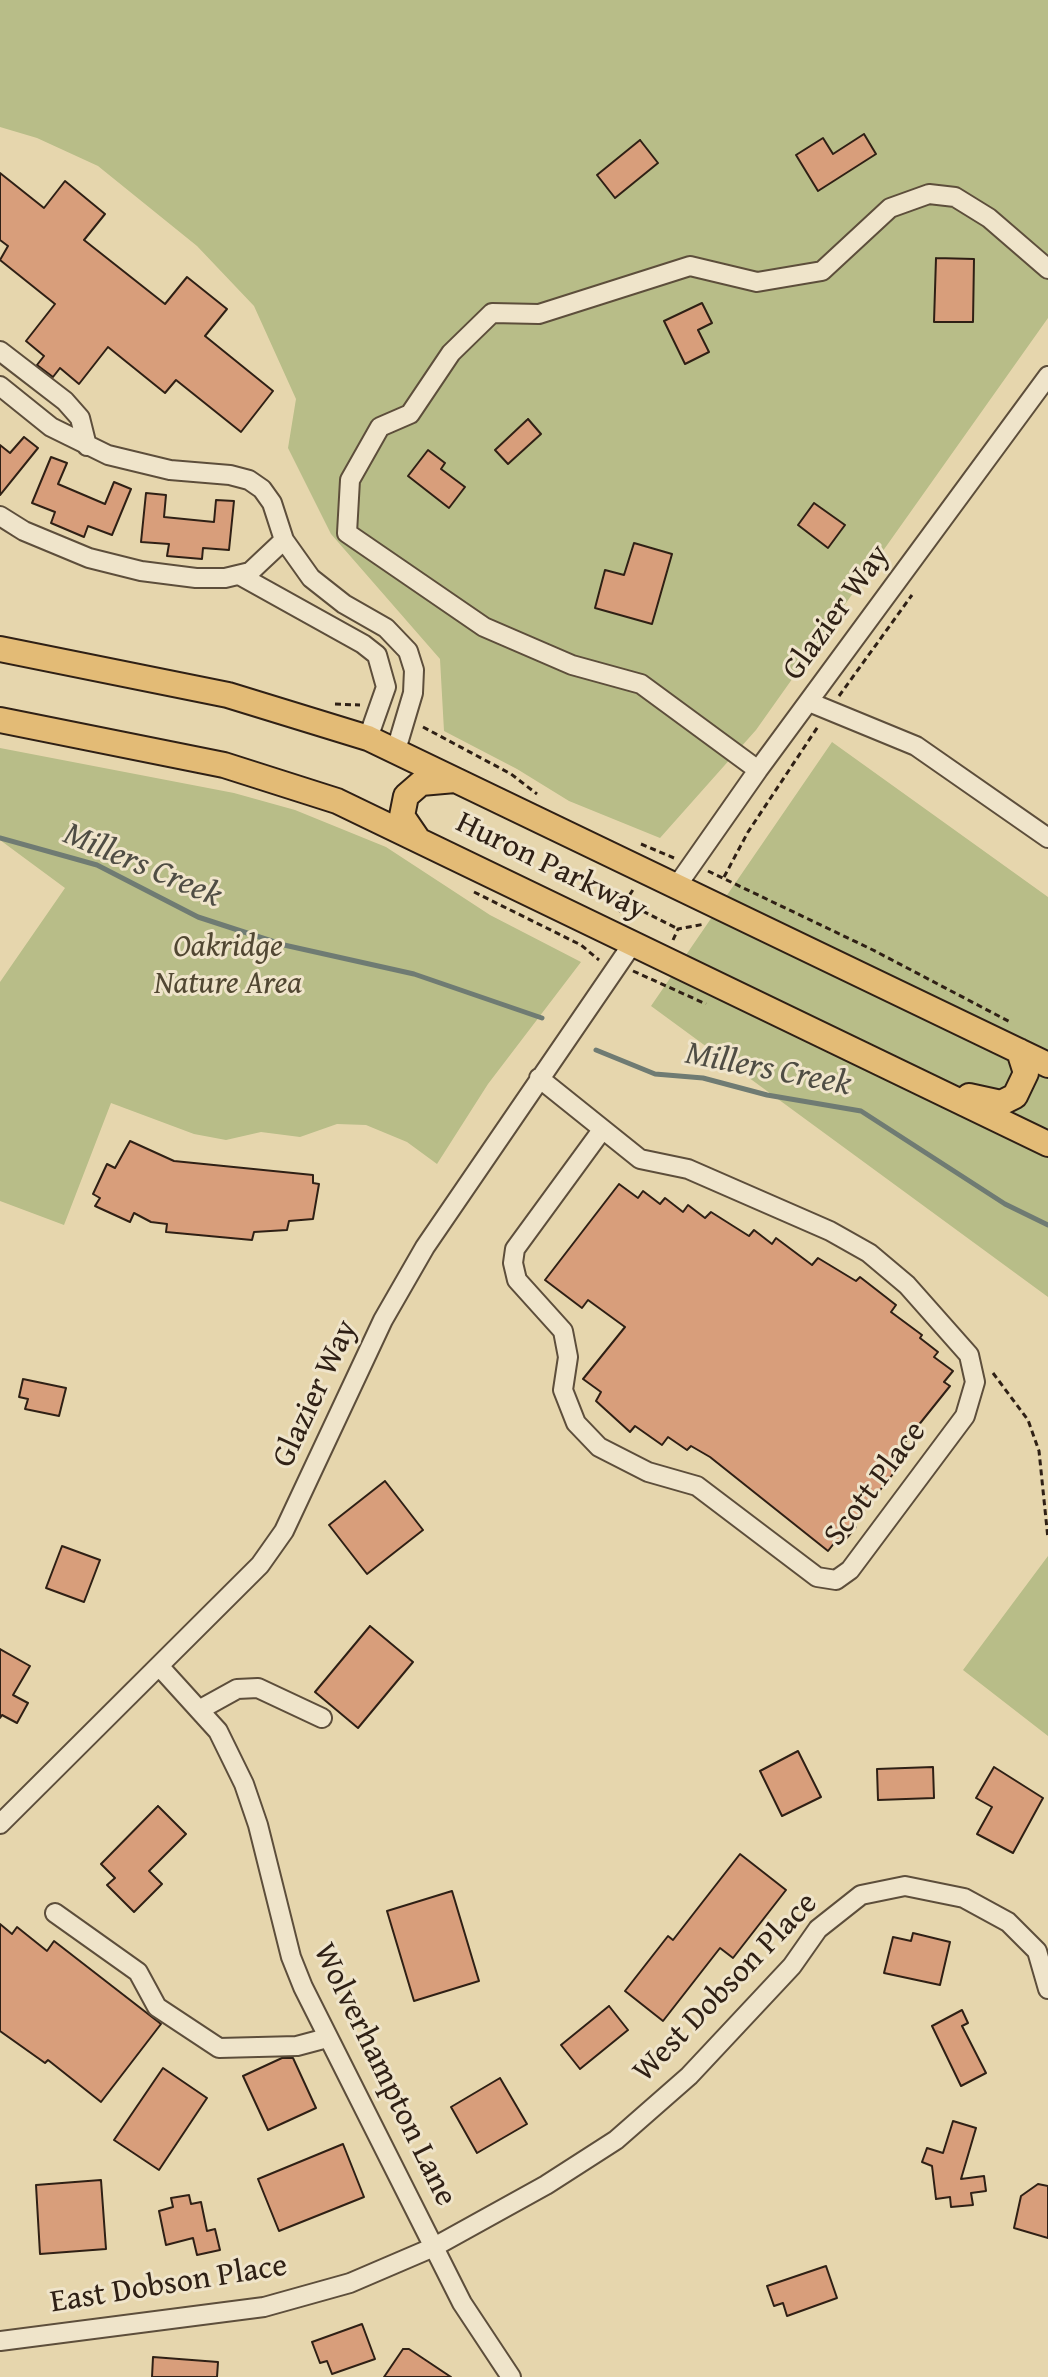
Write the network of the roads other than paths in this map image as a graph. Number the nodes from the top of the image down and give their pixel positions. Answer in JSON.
{"nodes":[{"id":1,"x":1048,"y":269,"type":"edge"},
{"id":2,"x":0,"y":351,"type":"edge"},
{"id":3,"x":1048,"y":376,"type":"edge"},
{"id":4,"x":0,"y":386,"type":"edge"},
{"id":5,"x":87,"y":446,"type":"junction"},
{"id":6,"x":0,"y":516,"type":"edge"},
{"id":7,"x":284,"y":540,"type":"junction"},
{"id":8,"x":239,"y":575,"type":"junction"},
{"id":9,"x":0,"y":649,"type":"edge"},
{"id":10,"x":809,"y":702,"type":"junction"},
{"id":11,"x":0,"y":720,"type":"edge"},
{"id":12,"x":368,"y":738,"type":"junction"},
{"id":13,"x":396,"y":750,"type":"junction"},
{"id":14,"x":758,"y":770,"type":"junction"},
{"id":15,"x":457,"y":780,"type":"junction"},
{"id":16,"x":417,"y":838,"type":"junction"},
{"id":17,"x":1048,"y":838,"type":"edge"},
{"id":18,"x":676,"y":887,"type":"junction"},
{"id":19,"x":633,"y":943,"type":"junction"},
{"id":20,"x":1022,"y":1040,"type":"junction"},
{"id":21,"x":1048,"y":1065,"type":"edge"},
{"id":22,"x":539,"y":1078,"type":"junction"},
{"id":23,"x":917,"y":1081,"type":"junction"},
{"id":24,"x":602,"y":1130,"type":"junction"},
{"id":25,"x":1048,"y":1144,"type":"edge"},
{"id":26,"x":159,"y":1666,"type":"junction"},
{"id":27,"x":199,"y":1710,"type":"junction"},
{"id":28,"x":322,"y":1718,"type":"dead end"},
{"id":29,"x":0,"y":1824,"type":"edge"},
{"id":30,"x":55,"y":1913,"type":"dead end"},
{"id":31,"x":1048,"y":1986,"type":"edge"},
{"id":32,"x":327,"y":2038,"type":"junction"},
{"id":33,"x":434,"y":2247,"type":"junction"},
{"id":34,"x":0,"y":2341,"type":"edge"},
{"id":35,"x":511,"y":2377,"type":"edge"}],
"edges":[{"from":1,"to":14,"type":"street"},
{"from":2,"to":5,"type":"street"},
{"from":3,"to":10,"type":"street","name":"Glazier Way"},
{"from":4,"to":5,"type":"street"},
{"from":5,"to":7,"type":"street"},
{"from":6,"to":8,"type":"street"},
{"from":7,"to":8,"type":"street"},
{"from":7,"to":13,"type":"street"},
{"from":8,"to":12,"type":"street"},
{"from":9,"to":12,"type":"main road","name":"Huron Parkway"},
{"from":10,"to":14,"type":"street","name":"Glazier Way"},
{"from":10,"to":17,"type":"street"},
{"from":11,"to":16,"type":"main road","name":"Huron Parkway"},
{"from":12,"to":13,"type":"main road","name":"Huron Parkway"},
{"from":13,"to":15,"type":"main road","name":"Huron Parkway"},
{"from":14,"to":18,"type":"street","name":"Glazier Way"},
{"from":15,"to":16,"type":"main road"},
{"from":15,"to":18,"type":"main road","name":"Huron Parkway"},
{"from":16,"to":19,"type":"main road","name":"Huron Parkway"},
{"from":18,"to":20,"type":"main road","name":"Huron Parkway"},
{"from":19,"to":22,"type":"street","name":"Glazier Way"},
{"from":19,"to":23,"type":"main road","name":"Huron Parkway"},
{"from":20,"to":21,"type":"main road","name":"Huron Parkway"},
{"from":20,"to":23,"type":"main road"},
{"from":22,"to":24,"type":"street"},
{"from":22,"to":26,"type":"street","name":"Glazier Way"},
{"from":23,"to":25,"type":"main road","name":"Huron Parkway"},
{"from":24,"to":24,"type":"street","name":"Scott Place"},
{"from":26,"to":27,"type":"street","name":"Wolverhampton Lane"},
{"from":26,"to":29,"type":"street","name":"Glazier Way"},
{"from":27,"to":28,"type":"street"},
{"from":27,"to":32,"type":"street","name":"Wolverhampton Lane"},
{"from":30,"to":32,"type":"street"},
{"from":31,"to":33,"type":"street","name":"West Dobson Place"},
{"from":32,"to":33,"type":"street","name":"Wolverhampton Lane"},
{"from":33,"to":34,"type":"street","name":"East Dobson Place"},
{"from":33,"to":35,"type":"street","name":"Wolverhampton Lane"}]}
